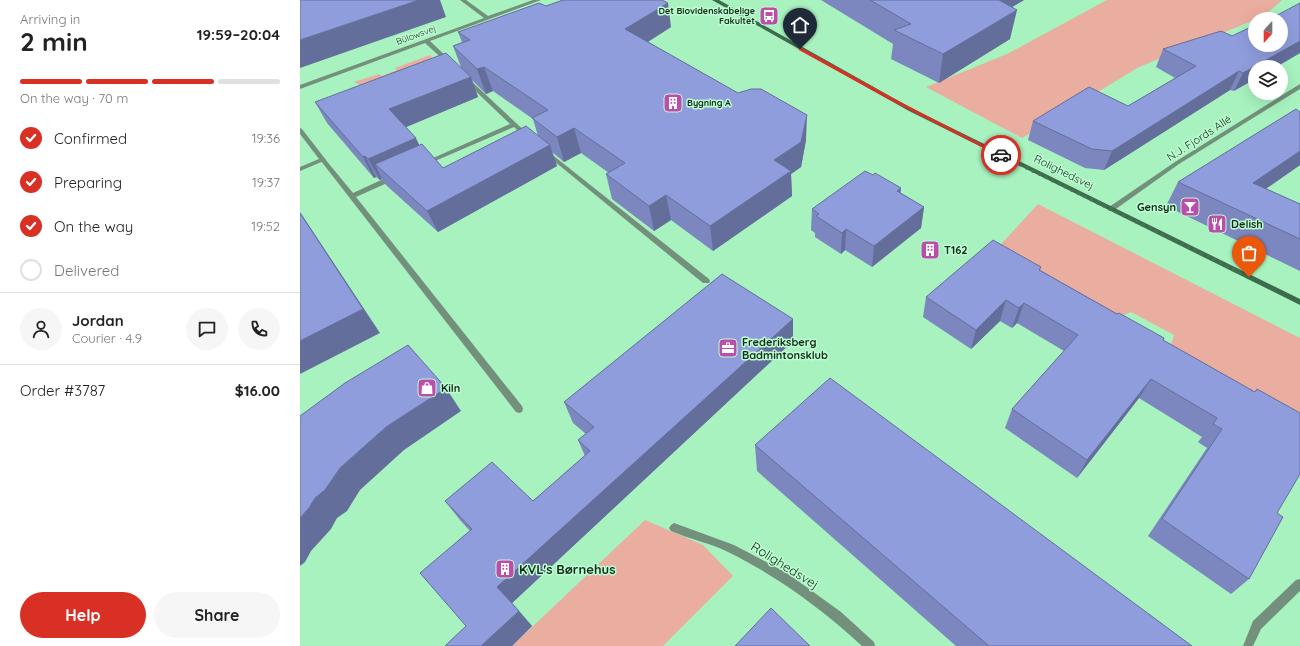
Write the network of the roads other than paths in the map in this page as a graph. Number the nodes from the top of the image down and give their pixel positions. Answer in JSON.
{"nodes":[{"id":1,"x":464,"y":0,"type":"edge"},
{"id":2,"x":538,"y":0,"type":"edge"},
{"id":3,"x":715,"y":0,"type":"edge"},
{"id":4,"x":487,"y":18,"type":"junction"},
{"id":5,"x":426,"y":41,"type":"junction"},
{"id":6,"x":1300,"y":86,"type":"edge"},
{"id":7,"x":300,"y":87,"type":"edge"},
{"id":8,"x":513,"y":125,"type":"junction"},
{"id":9,"x":300,"y":130,"type":"edge"},
{"id":10,"x":531,"y":140,"type":"edge"},
{"id":11,"x":537,"y":144,"type":"edge"},
{"id":12,"x":323,"y":160,"type":"junction"},
{"id":13,"x":422,"y":165,"type":"edge"},
{"id":14,"x":300,"y":169,"type":"edge"},
{"id":15,"x":401,"y":174,"type":"edge"},
{"id":16,"x":352,"y":196,"type":"junction"},
{"id":17,"x":1111,"y":209,"type":"junction"},
{"id":18,"x":706,"y":281,"type":"dead end"},
{"id":19,"x":1300,"y":302,"type":"edge"},
{"id":20,"x":519,"y":409,"type":"dead end"},
{"id":21,"x":674,"y":528,"type":"dead end"},
{"id":22,"x":1300,"y":584,"type":"edge"},
{"id":23,"x":870,"y":646,"type":"edge"},
{"id":24,"x":1248,"y":646,"type":"edge"}],
"edges":[{"from":1,"to":4,"type":"street"},
{"from":2,"to":4,"type":"street","name":"Bülowsvej"},
{"from":3,"to":17,"type":"street","name":"Rolighedsvej"},
{"from":4,"to":5,"type":"street","name":"Bülowsvej"},
{"from":5,"to":7,"type":"street","name":"Bülowsvej"},
{"from":5,"to":8,"type":"street"},
{"from":6,"to":17,"type":"street","name":"N.J. Fjords Allé"},
{"from":8,"to":10,"type":"street"},
{"from":8,"to":13,"type":"street"},
{"from":9,"to":12,"type":"street"},
{"from":11,"to":18,"type":"street"},
{"from":12,"to":14,"type":"street"},
{"from":12,"to":16,"type":"street"},
{"from":15,"to":16,"type":"street"},
{"from":16,"to":20,"type":"street"},
{"from":17,"to":19,"type":"street","name":"Rolighedsvej"},
{"from":21,"to":23,"type":"street","name":"Rolighedsvej"},
{"from":22,"to":24,"type":"street"}]}
